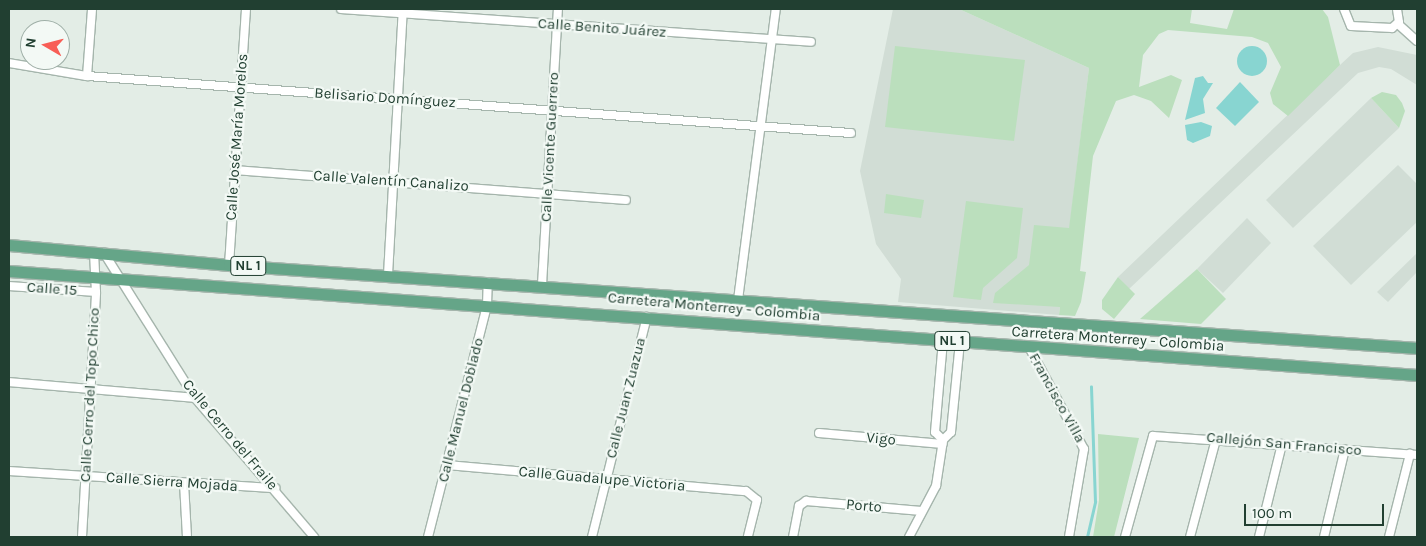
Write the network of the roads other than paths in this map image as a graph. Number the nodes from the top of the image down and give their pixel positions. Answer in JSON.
{"nodes":[{"id":1,"x":92,"y":9,"type":"edge"},
{"id":2,"x":246,"y":9,"type":"edge"},
{"id":3,"x":341,"y":9,"type":"edge"},
{"id":4,"x":558,"y":9,"type":"edge"},
{"id":5,"x":776,"y":9,"type":"edge"},
{"id":6,"x":1344,"y":9,"type":"edge"},
{"id":7,"x":1397,"y":9,"type":"edge"},
{"id":8,"x":403,"y":11,"type":"edge"},
{"id":9,"x":1398,"y":24,"type":"junction"},
{"id":10,"x":557,"y":25,"type":"junction"},
{"id":11,"x":773,"y":39,"type":"junction"},
{"id":12,"x":1417,"y":41,"type":"edge"},
{"id":13,"x":811,"y":42,"type":"dead end"},
{"id":14,"x":9,"y":63,"type":"edge"},
{"id":15,"x":87,"y":76,"type":"junction"},
{"id":16,"x":240,"y":88,"type":"junction"},
{"id":17,"x":398,"y":100,"type":"junction"},
{"id":18,"x":552,"y":110,"type":"junction"},
{"id":19,"x":762,"y":124,"type":"junction"},
{"id":20,"x":851,"y":133,"type":"dead end"},
{"id":21,"x":235,"y":170,"type":"junction"},
{"id":22,"x":393,"y":180,"type":"junction"},
{"id":23,"x":548,"y":193,"type":"junction"},
{"id":24,"x":626,"y":200,"type":"dead end"},
{"id":25,"x":9,"y":245,"type":"edge"},
{"id":26,"x":99,"y":252,"type":"junction"},
{"id":27,"x":229,"y":265,"type":"junction"},
{"id":28,"x":9,"y":271,"type":"edge"},
{"id":29,"x":388,"y":275,"type":"junction"},
{"id":30,"x":96,"y":277,"type":"junction"},
{"id":31,"x":120,"y":279,"type":"junction"},
{"id":32,"x":488,"y":282,"type":"junction"},
{"id":33,"x":9,"y":286,"type":"edge"},
{"id":34,"x":542,"y":286,"type":"junction"},
{"id":35,"x":96,"y":292,"type":"junction"},
{"id":36,"x":738,"y":300,"type":"junction"},
{"id":37,"x":487,"y":305,"type":"junction"},
{"id":38,"x":647,"y":317,"type":"junction"},
{"id":39,"x":943,"y":341,"type":"junction"},
{"id":40,"x":960,"y":342,"type":"junction"},
{"id":41,"x":1029,"y":347,"type":"junction"},
{"id":42,"x":1417,"y":348,"type":"edge"},
{"id":43,"x":1417,"y":375,"type":"edge"},
{"id":44,"x":9,"y":382,"type":"edge"},
{"id":45,"x":91,"y":389,"type":"junction"},
{"id":46,"x":195,"y":398,"type":"junction"},
{"id":47,"x":937,"y":409,"type":"junction"},
{"id":48,"x":953,"y":410,"type":"junction"},
{"id":49,"x":820,"y":433,"type":"dead end"},
{"id":50,"x":1216,"y":438,"type":"junction"},
{"id":51,"x":943,"y":442,"type":"junction"},
{"id":52,"x":1282,"y":444,"type":"junction"},
{"id":53,"x":1345,"y":449,"type":"junction"},
{"id":54,"x":1414,"y":455,"type":"edge"},
{"id":55,"x":447,"y":465,"type":"junction"},
{"id":56,"x":9,"y":470,"type":"edge"},
{"id":57,"x":85,"y":476,"type":"junction"},
{"id":58,"x":606,"y":480,"type":"junction"},
{"id":59,"x":184,"y":483,"type":"junction"},
{"id":60,"x":275,"y":488,"type":"junction"},
{"id":61,"x":922,"y":511,"type":"junction"},
{"id":62,"x":82,"y":537,"type":"edge"},
{"id":63,"x":187,"y":537,"type":"edge"},
{"id":64,"x":314,"y":537,"type":"edge"},
{"id":65,"x":428,"y":537,"type":"edge"},
{"id":66,"x":592,"y":537,"type":"edge"},
{"id":67,"x":748,"y":537,"type":"edge"},
{"id":68,"x":793,"y":537,"type":"edge"},
{"id":69,"x":909,"y":537,"type":"edge"},
{"id":70,"x":1069,"y":537,"type":"edge"},
{"id":71,"x":1125,"y":537,"type":"edge"},
{"id":72,"x":1190,"y":537,"type":"edge"},
{"id":73,"x":1258,"y":537,"type":"edge"},
{"id":74,"x":1324,"y":537,"type":"edge"},
{"id":75,"x":1390,"y":537,"type":"edge"}],
"edges":[{"from":1,"to":15,"type":"street"},
{"from":2,"to":16,"type":"street","name":"Calle José María Morelos"},
{"from":3,"to":8,"type":"street","name":"Calle Benito Juárez"},
{"from":4,"to":10,"type":"street","name":"Calle Vicente Guerrero"},
{"from":5,"to":11,"type":"street"},
{"from":6,"to":9,"type":"street"},
{"from":7,"to":9,"type":"street"},
{"from":8,"to":10,"type":"street","name":"Calle Benito Juárez"},
{"from":8,"to":17,"type":"street"},
{"from":9,"to":12,"type":"street"},
{"from":10,"to":11,"type":"street","name":"Calle Benito Juárez"},
{"from":10,"to":18,"type":"street","name":"Calle Vicente Guerrero"},
{"from":11,"to":13,"type":"street","name":"Calle Benito Juárez"},
{"from":11,"to":19,"type":"street"},
{"from":14,"to":15,"type":"street","name":"Belisario Domínguez"},
{"from":15,"to":16,"type":"street","name":"Belisario Domínguez"},
{"from":16,"to":17,"type":"street","name":"Belisario Domínguez"},
{"from":16,"to":21,"type":"street","name":"Calle José María Morelos"},
{"from":17,"to":18,"type":"street","name":"Belisario Domínguez"},
{"from":17,"to":22,"type":"street"},
{"from":18,"to":19,"type":"street","name":"Belisario Domínguez"},
{"from":18,"to":23,"type":"street","name":"Calle Vicente Guerrero"},
{"from":19,"to":20,"type":"street","name":"Belisario Domínguez"},
{"from":19,"to":36,"type":"street"},
{"from":21,"to":22,"type":"street","name":"Calle Valentín Canalizo"},
{"from":21,"to":27,"type":"street","name":"Calle José María Morelos"},
{"from":22,"to":23,"type":"street","name":"Calle Valentín Canalizo"},
{"from":22,"to":29,"type":"street"},
{"from":23,"to":24,"type":"street","name":"Calle Valentín Canalizo"},
{"from":23,"to":34,"type":"street","name":"Calle Vicente Guerrero"},
{"from":25,"to":26,"type":"main road","name":"Carretera Monterrey - Colombia","number":"NL 1"},
{"from":26,"to":27,"type":"main road","name":"Carretera Monterrey - Colombia","number":"NL 1"},
{"from":26,"to":30,"type":"street","name":"Calle Cerro del Topo Chico"},
{"from":26,"to":31,"type":"street","name":"Calle Cerro del Fraile"},
{"from":27,"to":29,"type":"main road","name":"Carretera Monterrey - Colombia","number":"NL 1"},
{"from":28,"to":30,"type":"main road","name":"Carretera Monterrey - Colombia","number":"NL 1"},
{"from":29,"to":32,"type":"main road","name":"Carretera Monterrey - Colombia","number":"NL 1"},
{"from":30,"to":31,"type":"main road","name":"Carretera Monterrey - Colombia","number":"NL 1"},
{"from":30,"to":35,"type":"street","name":"Calle Cerro del Topo Chico"},
{"from":31,"to":37,"type":"main road","name":"Carretera Monterrey - Colombia","number":"NL 1"},
{"from":31,"to":46,"type":"street","name":"Calle Cerro del Fraile"},
{"from":32,"to":34,"type":"main road","name":"Carretera Monterrey - Colombia","number":"NL 1"},
{"from":32,"to":37,"type":"street","name":"Calle Manuel Doblado"},
{"from":33,"to":35,"type":"street","name":"Calle 15"},
{"from":34,"to":36,"type":"main road","name":"Carretera Monterrey - Colombia","number":"NL 1"},
{"from":35,"to":45,"type":"street","name":"Calle Cerro del Topo Chico"},
{"from":36,"to":42,"type":"main road","name":"Carretera Monterrey - Colombia","number":"NL 1"},
{"from":37,"to":38,"type":"main road","name":"Carretera Monterrey - Colombia","number":"NL 1"},
{"from":37,"to":55,"type":"street","name":"Calle Manuel Doblado"},
{"from":38,"to":39,"type":"main road","name":"Carretera Monterrey - Colombia","number":"NL 1"},
{"from":38,"to":58,"type":"street","name":"Calle Juan Zuazua"},
{"from":39,"to":40,"type":"main road","name":"Carretera Monterrey - Colombia","number":"NL 1"},
{"from":39,"to":47,"type":"street"},
{"from":40,"to":41,"type":"main road","name":"Carretera Monterrey - Colombia","number":"NL 1"},
{"from":40,"to":48,"type":"street"},
{"from":41,"to":43,"type":"main road","name":"Carretera Monterrey - Colombia","number":"NL 1"},
{"from":41,"to":70,"type":"street","name":"Francisco Villa"},
{"from":44,"to":45,"type":"street"},
{"from":45,"to":46,"type":"street"},
{"from":45,"to":57,"type":"street","name":"Calle Cerro del Topo Chico"},
{"from":46,"to":60,"type":"street","name":"Calle Cerro del Fraile"},
{"from":47,"to":48,"type":"street"},
{"from":47,"to":51,"type":"street"},
{"from":48,"to":51,"type":"street"},
{"from":49,"to":51,"type":"street","name":"Vigo"},
{"from":50,"to":52,"type":"street","name":"Callejón San Francisco"},
{"from":50,"to":71,"type":"street","name":"Callejón San Francisco"},
{"from":50,"to":72,"type":"street"},
{"from":51,"to":61,"type":"street"},
{"from":52,"to":53,"type":"street","name":"Callejón San Francisco"},
{"from":52,"to":73,"type":"street"},
{"from":53,"to":54,"type":"street","name":"Callejón San Francisco"},
{"from":53,"to":74,"type":"street"},
{"from":54,"to":75,"type":"street"},
{"from":55,"to":58,"type":"street","name":"Calle Guadalupe Victoria"},
{"from":55,"to":65,"type":"street","name":"Calle Manuel Doblado"},
{"from":56,"to":57,"type":"street","name":"Calle Sierra Mojada"},
{"from":57,"to":59,"type":"street","name":"Calle Sierra Mojada"},
{"from":57,"to":62,"type":"street","name":"Calle Cerro del Topo Chico"},
{"from":58,"to":66,"type":"street","name":"Calle Juan Zuazua"},
{"from":58,"to":67,"type":"street","name":"Calle Guadalupe Victoria"},
{"from":59,"to":60,"type":"street","name":"Calle Sierra Mojada"},
{"from":59,"to":63,"type":"street"},
{"from":60,"to":64,"type":"street","name":"Calle Cerro del Fraile"},
{"from":61,"to":68,"type":"street","name":"Porto"},
{"from":61,"to":69,"type":"street"}]}
